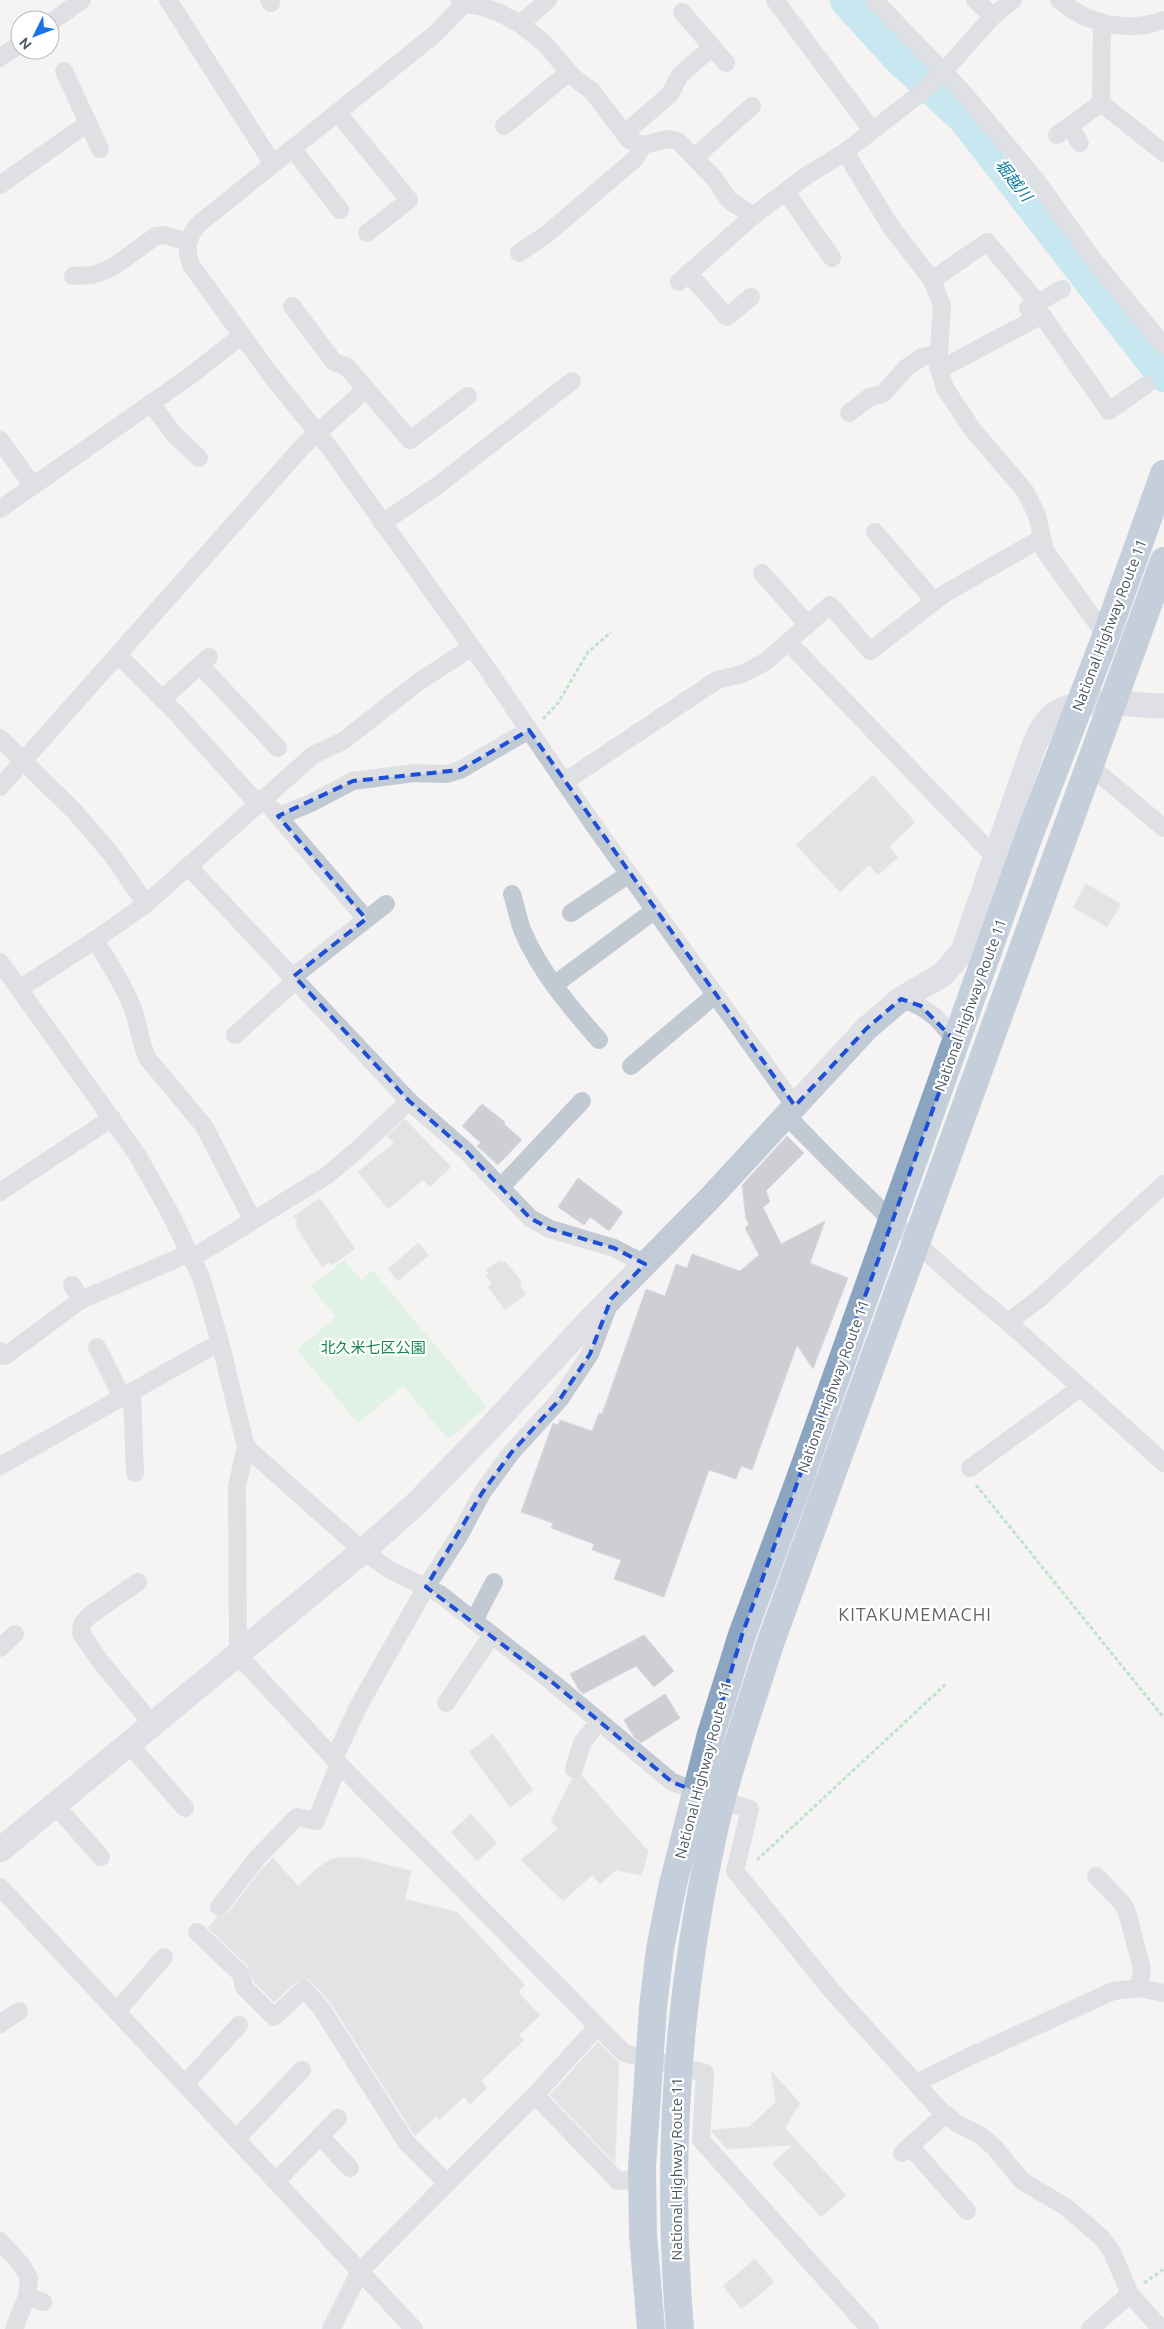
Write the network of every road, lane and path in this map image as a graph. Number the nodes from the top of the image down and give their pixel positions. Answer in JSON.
{"nodes":[{"id":1,"x":82,"y":0,"type":"edge"},
{"id":2,"x":168,"y":0,"type":"edge"},
{"id":3,"x":548,"y":0,"type":"edge"},
{"id":4,"x":775,"y":0,"type":"edge"},
{"id":5,"x":874,"y":0,"type":"edge"},
{"id":6,"x":975,"y":0,"type":"edge"},
{"id":7,"x":1013,"y":0,"type":"edge"},
{"id":8,"x":1059,"y":0,"type":"edge"},
{"id":9,"x":462,"y":2,"type":"edge"},
{"id":10,"x":682,"y":12,"type":"dead end"},
{"id":11,"x":60,"y":16,"type":"edge"},
{"id":12,"x":993,"y":16,"type":"junction"},
{"id":13,"x":1164,"y":20,"type":"edge"},
{"id":14,"x":1102,"y":22,"type":"junction"},
{"id":15,"x":520,"y":24,"type":"junction"},
{"id":16,"x":712,"y":47,"type":"junction"},
{"id":17,"x":726,"y":63,"type":"dead end"},
{"id":18,"x":64,"y":71,"type":"dead end"},
{"id":19,"x":569,"y":72,"type":"junction"},
{"id":20,"x":942,"y":74,"type":"junction"},
{"id":21,"x":1101,"y":103,"type":"junction"},
{"id":22,"x":752,"y":106,"type":"dead end"},
{"id":23,"x":337,"y":112,"type":"junction"},
{"id":24,"x":88,"y":123,"type":"junction"},
{"id":25,"x":504,"y":126,"type":"dead end"},
{"id":26,"x":872,"y":130,"type":"junction"},
{"id":27,"x":624,"y":134,"type":"junction"},
{"id":28,"x":1080,"y":143,"type":"dead end"},
{"id":29,"x":643,"y":145,"type":"junction"},
{"id":30,"x":292,"y":148,"type":"junction"},
{"id":31,"x":100,"y":149,"type":"dead end"},
{"id":32,"x":845,"y":152,"type":"junction"},
{"id":33,"x":1164,"y":153,"type":"edge"},
{"id":34,"x":695,"y":157,"type":"junction"},
{"id":35,"x":273,"y":164,"type":"junction"},
{"id":36,"x":0,"y":185,"type":"edge"},
{"id":37,"x":786,"y":192,"type":"junction"},
{"id":38,"x":340,"y":210,"type":"dead end"},
{"id":39,"x":753,"y":216,"type":"junction"},
{"id":40,"x":367,"y":233,"type":"dead end"},
{"id":41,"x":188,"y":242,"type":"junction"},
{"id":42,"x":519,"y":253,"type":"dead end"},
{"id":43,"x":832,"y":258,"type":"dead end"},
{"id":44,"x":74,"y":276,"type":"dead end"},
{"id":45,"x":932,"y":280,"type":"junction"},
{"id":46,"x":1062,"y":289,"type":"dead end"},
{"id":47,"x":751,"y":297,"type":"dead end"},
{"id":48,"x":1038,"y":303,"type":"junction"},
{"id":49,"x":292,"y":306,"type":"dead end"},
{"id":50,"x":1021,"y":312,"type":"dead end"},
{"id":51,"x":241,"y":336,"type":"junction"},
{"id":52,"x":1164,"y":346,"type":"edge"},
{"id":53,"x":939,"y":362,"type":"junction"},
{"id":54,"x":572,"y":380,"type":"dead end"},
{"id":55,"x":1146,"y":385,"type":"dead end"},
{"id":56,"x":366,"y":389,"type":"junction"},
{"id":57,"x":468,"y":396,"type":"dead end"},
{"id":58,"x":151,"y":403,"type":"junction"},
{"id":59,"x":849,"y":413,"type":"dead end"},
{"id":60,"x":317,"y":432,"type":"junction"},
{"id":61,"x":0,"y":440,"type":"edge"},
{"id":62,"x":199,"y":458,"type":"dead end"},
{"id":63,"x":1164,"y":474,"type":"edge"},
{"id":64,"x":33,"y":486,"type":"junction"},
{"id":65,"x":0,"y":509,"type":"edge"},
{"id":66,"x":382,"y":523,"type":"junction"},
{"id":67,"x":875,"y":532,"type":"dead end"},
{"id":68,"x":1042,"y":538,"type":"junction"},
{"id":69,"x":1164,"y":561,"type":"edge"},
{"id":70,"x":762,"y":573,"type":"dead end"},
{"id":71,"x":934,"y":601,"type":"junction"},
{"id":72,"x":808,"y":625,"type":"junction"},
{"id":73,"x":611,"y":632,"type":"dead end"},
{"id":74,"x":1106,"y":636,"type":"junction"},
{"id":75,"x":788,"y":642,"type":"junction"},
{"id":76,"x":472,"y":647,"type":"junction"},
{"id":77,"x":118,"y":655,"type":"junction"},
{"id":78,"x":162,"y":699,"type":"junction"},
{"id":79,"x":1079,"y":703,"type":"junction"},
{"id":80,"x":1111,"y":704,"type":"junction"},
{"id":81,"x":1164,"y":706,"type":"edge"},
{"id":82,"x":529,"y":730,"type":"junction"},
{"id":83,"x":0,"y":738,"type":"edge"},
{"id":84,"x":278,"y":748,"type":"dead end"},
{"id":85,"x":23,"y":760,"type":"junction"},
{"id":86,"x":1090,"y":766,"type":"junction"},
{"id":87,"x":564,"y":782,"type":"junction"},
{"id":88,"x":0,"y":787,"type":"edge"},
{"id":89,"x":261,"y":801,"type":"junction"},
{"id":90,"x":278,"y":816,"type":"junction"},
{"id":91,"x":1164,"y":828,"type":"edge"},
{"id":92,"x":995,"y":858,"type":"junction"},
{"id":93,"x":188,"y":866,"type":"junction"},
{"id":94,"x":629,"y":874,"type":"junction"},
{"id":95,"x":512,"y":894,"type":"dead end"},
{"id":96,"x":146,"y":904,"type":"junction"},
{"id":97,"x":386,"y":904,"type":"dead end"},
{"id":98,"x":654,"y":910,"type":"junction"},
{"id":99,"x":571,"y":913,"type":"dead end"},
{"id":100,"x":366,"y":919,"type":"junction"},
{"id":101,"x":95,"y":940,"type":"junction"},
{"id":102,"x":0,"y":962,"type":"edge"},
{"id":103,"x":295,"y":978,"type":"junction"},
{"id":104,"x":554,"y":986,"type":"junction"},
{"id":105,"x":19,"y":989,"type":"junction"},
{"id":106,"x":715,"y":995,"type":"junction"},
{"id":107,"x":901,"y":999,"type":"junction"},
{"id":108,"x":234,"y":1035,"type":"dead end"},
{"id":109,"x":599,"y":1040,"type":"dead end"},
{"id":110,"x":957,"y":1043,"type":"junction"},
{"id":111,"x":631,"y":1066,"type":"dead end"},
{"id":112,"x":409,"y":1101,"type":"junction"},
{"id":113,"x":582,"y":1101,"type":"dead end"},
{"id":114,"x":791,"y":1111,"type":"junction"},
{"id":115,"x":112,"y":1118,"type":"junction"},
{"id":116,"x":1164,"y":1184,"type":"edge"},
{"id":117,"x":501,"y":1187,"type":"junction"},
{"id":118,"x":0,"y":1192,"type":"edge"},
{"id":119,"x":254,"y":1221,"type":"junction"},
{"id":120,"x":892,"y":1222,"type":"junction"},
{"id":121,"x":916,"y":1242,"type":"junction"},
{"id":122,"x":191,"y":1256,"type":"junction"},
{"id":123,"x":645,"y":1264,"type":"junction"},
{"id":124,"x":611,"y":1299,"type":"junction"},
{"id":125,"x":1008,"y":1322,"type":"junction"},
{"id":126,"x":220,"y":1342,"type":"junction"},
{"id":127,"x":97,"y":1347,"type":"dead end"},
{"id":128,"x":0,"y":1351,"type":"edge"},
{"id":129,"x":1080,"y":1388,"type":"junction"},
{"id":130,"x":127,"y":1394,"type":"junction"},
{"id":131,"x":246,"y":1447,"type":"junction"},
{"id":132,"x":1164,"y":1464,"type":"edge"},
{"id":133,"x":0,"y":1466,"type":"edge"},
{"id":134,"x":970,"y":1468,"type":"joint"},
{"id":135,"x":135,"y":1473,"type":"dead end"},
{"id":136,"x":363,"y":1551,"type":"junction"},
{"id":137,"x":138,"y":1582,"type":"dead end"},
{"id":138,"x":494,"y":1582,"type":"dead end"},
{"id":139,"x":426,"y":1587,"type":"junction"},
{"id":140,"x":474,"y":1621,"type":"junction"},
{"id":141,"x":15,"y":1634,"type":"dead end"},
{"id":142,"x":492,"y":1635,"type":"junction"},
{"id":143,"x":0,"y":1648,"type":"edge"},
{"id":144,"x":238,"y":1655,"type":"junction"},
{"id":145,"x":947,"y":1683,"type":"dead end"},
{"id":146,"x":446,"y":1702,"type":"dead end"},
{"id":147,"x":1164,"y":1718,"type":"edge"},
{"id":148,"x":599,"y":1721,"type":"junction"},
{"id":149,"x":153,"y":1725,"type":"junction"},
{"id":150,"x":129,"y":1744,"type":"junction"},
{"id":151,"x":336,"y":1761,"type":"junction"},
{"id":152,"x":574,"y":1769,"type":"dead end"},
{"id":153,"x":695,"y":1791,"type":"junction"},
{"id":154,"x":722,"y":1801,"type":"junction"},
{"id":155,"x":54,"y":1805,"type":"junction"},
{"id":156,"x":185,"y":1808,"type":"dead end"},
{"id":157,"x":0,"y":1850,"type":"edge"},
{"id":158,"x":101,"y":1857,"type":"dead end"},
{"id":159,"x":740,"y":1876,"type":"junction"},
{"id":160,"x":1096,"y":1876,"type":"dead end"},
{"id":161,"x":0,"y":1887,"type":"edge"},
{"id":162,"x":219,"y":1907,"type":"dead end"},
{"id":163,"x":197,"y":1932,"type":"dead end"},
{"id":164,"x":164,"y":1957,"type":"dead end"},
{"id":165,"x":1139,"y":1988,"type":"junction"},
{"id":166,"x":1164,"y":1993,"type":"edge"},
{"id":167,"x":19,"y":2011,"type":"dead end"},
{"id":168,"x":116,"y":2011,"type":"junction"},
{"id":169,"x":0,"y":2024,"type":"edge"},
{"id":170,"x":239,"y":2025,"type":"dead end"},
{"id":171,"x":597,"y":2027,"type":"junction"},
{"id":172,"x":648,"y":2061,"type":"junction"},
{"id":173,"x":677,"y":2068,"type":"junction"},
{"id":174,"x":302,"y":2070,"type":"dead end"},
{"id":175,"x":916,"y":2083,"type":"junction"},
{"id":176,"x":185,"y":2084,"type":"junction"},
{"id":177,"x":534,"y":2095,"type":"junction"},
{"id":178,"x":946,"y":2114,"type":"junction"},
{"id":179,"x":338,"y":2118,"type":"dead end"},
{"id":180,"x":320,"y":2136,"type":"junction"},
{"id":181,"x":236,"y":2139,"type":"junction"},
{"id":182,"x":350,"y":2168,"type":"dead end"},
{"id":183,"x":643,"y":2179,"type":"junction"},
{"id":184,"x":276,"y":2181,"type":"junction"},
{"id":185,"x":447,"y":2183,"type":"junction"},
{"id":186,"x":967,"y":2211,"type":"dead end"},
{"id":187,"x":0,"y":2241,"type":"edge"},
{"id":188,"x":360,"y":2272,"type":"junction"},
{"id":189,"x":1130,"y":2294,"type":"junction"},
{"id":190,"x":14,"y":2329,"type":"edge"},
{"id":191,"x":330,"y":2329,"type":"edge"},
{"id":192,"x":414,"y":2329,"type":"edge"},
{"id":193,"x":651,"y":2329,"type":"edge"},
{"id":194,"x":680,"y":2329,"type":"edge"},
{"id":195,"x":870,"y":2329,"type":"edge"},
{"id":196,"x":1090,"y":2329,"type":"edge"},
{"id":197,"x":1161,"y":2329,"type":"edge"}],
"edges":[{"from":1,"to":11,"type":"street"},
{"from":2,"to":35,"type":"street"},
{"from":3,"to":15,"type":"street"},
{"from":4,"to":26,"type":"street"},
{"from":5,"to":20,"type":"street"},
{"from":6,"to":12,"type":"street"},
{"from":7,"to":12,"type":"street"},
{"from":8,"to":14,"type":"street"},
{"from":9,"to":15,"type":"street"},
{"from":9,"to":23,"type":"street"},
{"from":10,"to":16,"type":"street"},
{"from":12,"to":20,"type":"street"},
{"from":13,"to":14,"type":"street"},
{"from":14,"to":21,"type":"street"},
{"from":15,"to":19,"type":"street"},
{"from":16,"to":17,"type":"street"},
{"from":16,"to":27,"type":"street"},
{"from":18,"to":24,"type":"street"},
{"from":19,"to":25,"type":"street"},
{"from":19,"to":27,"type":"street"},
{"from":20,"to":26,"type":"street"},
{"from":20,"to":52,"type":"street"},
{"from":21,"to":28,"type":"street"},
{"from":21,"to":33,"type":"street"},
{"from":22,"to":34,"type":"street"},
{"from":23,"to":30,"type":"street"},
{"from":23,"to":40,"type":"street"},
{"from":24,"to":31,"type":"street"},
{"from":24,"to":36,"type":"street"},
{"from":26,"to":32,"type":"street"},
{"from":27,"to":29,"type":"street"},
{"from":29,"to":34,"type":"street"},
{"from":29,"to":42,"type":"street"},
{"from":30,"to":35,"type":"street"},
{"from":30,"to":38,"type":"street"},
{"from":32,"to":37,"type":"street"},
{"from":32,"to":45,"type":"street"},
{"from":34,"to":39,"type":"street"},
{"from":35,"to":41,"type":"street"},
{"from":37,"to":39,"type":"street"},
{"from":37,"to":43,"type":"street"},
{"from":39,"to":47,"type":"street"},
{"from":41,"to":44,"type":"street"},
{"from":41,"to":51,"type":"street"},
{"from":45,"to":48,"type":"street"},
{"from":45,"to":53,"type":"street"},
{"from":46,"to":48,"type":"street"},
{"from":48,"to":50,"type":"street"},
{"from":49,"to":56,"type":"street"},
{"from":51,"to":58,"type":"street"},
{"from":51,"to":60,"type":"street"},
{"from":53,"to":55,"type":"street"},
{"from":53,"to":59,"type":"street"},
{"from":53,"to":68,"type":"street"},
{"from":54,"to":66,"type":"street"},
{"from":56,"to":57,"type":"street"},
{"from":56,"to":60,"type":"street"},
{"from":58,"to":62,"type":"street"},
{"from":58,"to":64,"type":"street"},
{"from":60,"to":66,"type":"street"},
{"from":60,"to":77,"type":"street"},
{"from":61,"to":64,"type":"street"},
{"from":63,"to":74,"type":"highway","name":"National Highway Route 11"},
{"from":64,"to":65,"type":"street"},
{"from":66,"to":76,"type":"street"},
{"from":67,"to":71,"type":"street"},
{"from":68,"to":71,"type":"street"},
{"from":68,"to":74,"type":"street"},
{"from":69,"to":80,"type":"highway","name":"National Highway Route 11"},
{"from":70,"to":72,"type":"street"},
{"from":71,"to":72,"type":"street"},
{"from":72,"to":75,"type":"street"},
{"from":73,"to":82,"type":"path"},
{"from":74,"to":79,"type":"highway","name":"National Highway Route 11"},
{"from":75,"to":87,"type":"street"},
{"from":75,"to":92,"type":"street"},
{"from":76,"to":82,"type":"street"},
{"from":76,"to":89,"type":"street"},
{"from":77,"to":78,"type":"street"},
{"from":77,"to":85,"type":"street"},
{"from":78,"to":84,"type":"street"},
{"from":78,"to":89,"type":"street"},
{"from":79,"to":80,"type":"street"},
{"from":79,"to":92,"type":"street"},
{"from":79,"to":110,"type":"highway","name":"National Highway Route 11"},
{"from":80,"to":81,"type":"street"},
{"from":80,"to":86,"type":"highway","name":"National Highway Route 11"},
{"from":82,"to":87,"type":"street"},
{"from":82,"to":90,"type":"street"},
{"from":83,"to":85,"type":"street"},
{"from":85,"to":88,"type":"street"},
{"from":85,"to":96,"type":"street"},
{"from":86,"to":91,"type":"street"},
{"from":86,"to":121,"type":"highway","name":"National Highway Route 11"},
{"from":87,"to":94,"type":"street"},
{"from":89,"to":90,"type":"street"},
{"from":89,"to":93,"type":"street"},
{"from":90,"to":100,"type":"street"},
{"from":92,"to":107,"type":"street"},
{"from":93,"to":96,"type":"street"},
{"from":93,"to":103,"type":"street"},
{"from":94,"to":98,"type":"street"},
{"from":94,"to":99,"type":"street"},
{"from":95,"to":104,"type":"street"},
{"from":96,"to":101,"type":"street"},
{"from":97,"to":100,"type":"street"},
{"from":98,"to":104,"type":"street"},
{"from":98,"to":106,"type":"street"},
{"from":100,"to":103,"type":"street"},
{"from":101,"to":105,"type":"street"},
{"from":101,"to":119,"type":"street"},
{"from":102,"to":105,"type":"street"},
{"from":103,"to":108,"type":"street"},
{"from":103,"to":112,"type":"street"},
{"from":104,"to":109,"type":"street"},
{"from":105,"to":115,"type":"street"},
{"from":106,"to":111,"type":"street"},
{"from":106,"to":114,"type":"street"},
{"from":107,"to":110,"type":"street"},
{"from":107,"to":114,"type":"street"},
{"from":110,"to":120,"type":"highway","name":"National Highway Route 11"},
{"from":112,"to":117,"type":"street"},
{"from":112,"to":119,"type":"street"},
{"from":113,"to":117,"type":"street"},
{"from":114,"to":120,"type":"street"},
{"from":114,"to":123,"type":"street"},
{"from":115,"to":118,"type":"street"},
{"from":115,"to":122,"type":"street"},
{"from":116,"to":125,"type":"street"},
{"from":117,"to":123,"type":"street"},
{"from":119,"to":122,"type":"street"},
{"from":120,"to":121,"type":"street"},
{"from":120,"to":153,"type":"highway","name":"National Highway Route 11"},
{"from":121,"to":125,"type":"street"},
{"from":121,"to":154,"type":"highway","name":"National Highway Route 11"},
{"from":122,"to":126,"type":"street"},
{"from":122,"to":128,"type":"street"},
{"from":123,"to":124,"type":"street"},
{"from":124,"to":136,"type":"street"},
{"from":124,"to":139,"type":"street"},
{"from":125,"to":129,"type":"street"},
{"from":126,"to":130,"type":"street"},
{"from":126,"to":131,"type":"street"},
{"from":127,"to":130,"type":"street"},
{"from":129,"to":132,"type":"street"},
{"from":129,"to":134,"type":"street"},
{"from":130,"to":133,"type":"street"},
{"from":130,"to":135,"type":"street"},
{"from":131,"to":136,"type":"street"},
{"from":131,"to":144,"type":"street"},
{"from":134,"to":147,"type":"path"},
{"from":136,"to":139,"type":"street"},
{"from":136,"to":144,"type":"street"},
{"from":137,"to":149,"type":"street"},
{"from":138,"to":140,"type":"street"},
{"from":139,"to":140,"type":"street"},
{"from":139,"to":151,"type":"street"},
{"from":140,"to":142,"type":"street"},
{"from":141,"to":143,"type":"street"},
{"from":142,"to":146,"type":"street"},
{"from":142,"to":148,"type":"street"},
{"from":144,"to":149,"type":"street"},
{"from":144,"to":151,"type":"street"},
{"from":145,"to":159,"type":"path"},
{"from":148,"to":152,"type":"street"},
{"from":148,"to":153,"type":"street"},
{"from":149,"to":150,"type":"street"},
{"from":150,"to":155,"type":"street"},
{"from":150,"to":156,"type":"street"},
{"from":151,"to":162,"type":"street"},
{"from":151,"to":171,"type":"street"},
{"from":153,"to":154,"type":"street"},
{"from":153,"to":172,"type":"highway","name":"National Highway Route 11"},
{"from":154,"to":159,"type":"street"},
{"from":154,"to":173,"type":"highway","name":"National Highway Route 11"},
{"from":155,"to":157,"type":"street"},
{"from":155,"to":158,"type":"street"},
{"from":159,"to":175,"type":"street"},
{"from":160,"to":165,"type":"street"},
{"from":161,"to":168,"type":"street"},
{"from":163,"to":185,"type":"street"},
{"from":164,"to":168,"type":"street"},
{"from":165,"to":166,"type":"street"},
{"from":165,"to":175,"type":"street"},
{"from":167,"to":169,"type":"street"},
{"from":168,"to":176,"type":"street"},
{"from":170,"to":176,"type":"street"},
{"from":171,"to":172,"type":"street"},
{"from":171,"to":177,"type":"street"},
{"from":172,"to":173,"type":"street"},
{"from":172,"to":183,"type":"highway","name":"National Highway Route 11"},
{"from":173,"to":194,"type":"highway","name":"National Highway Route 11"},
{"from":173,"to":195,"type":"street"},
{"from":174,"to":181,"type":"street"},
{"from":175,"to":178,"type":"street"},
{"from":176,"to":181,"type":"street"},
{"from":177,"to":183,"type":"street"},
{"from":177,"to":185,"type":"street"},
{"from":178,"to":186,"type":"street"},
{"from":178,"to":189,"type":"street"},
{"from":179,"to":180,"type":"street"},
{"from":180,"to":182,"type":"street"},
{"from":180,"to":184,"type":"street"},
{"from":181,"to":184,"type":"street"},
{"from":183,"to":193,"type":"highway","name":"National Highway Route 11"},
{"from":184,"to":188,"type":"street"},
{"from":185,"to":188,"type":"street"},
{"from":187,"to":190,"type":"street"},
{"from":188,"to":191,"type":"street"},
{"from":188,"to":192,"type":"street"},
{"from":189,"to":196,"type":"street"},
{"from":189,"to":197,"type":"street"}]}
